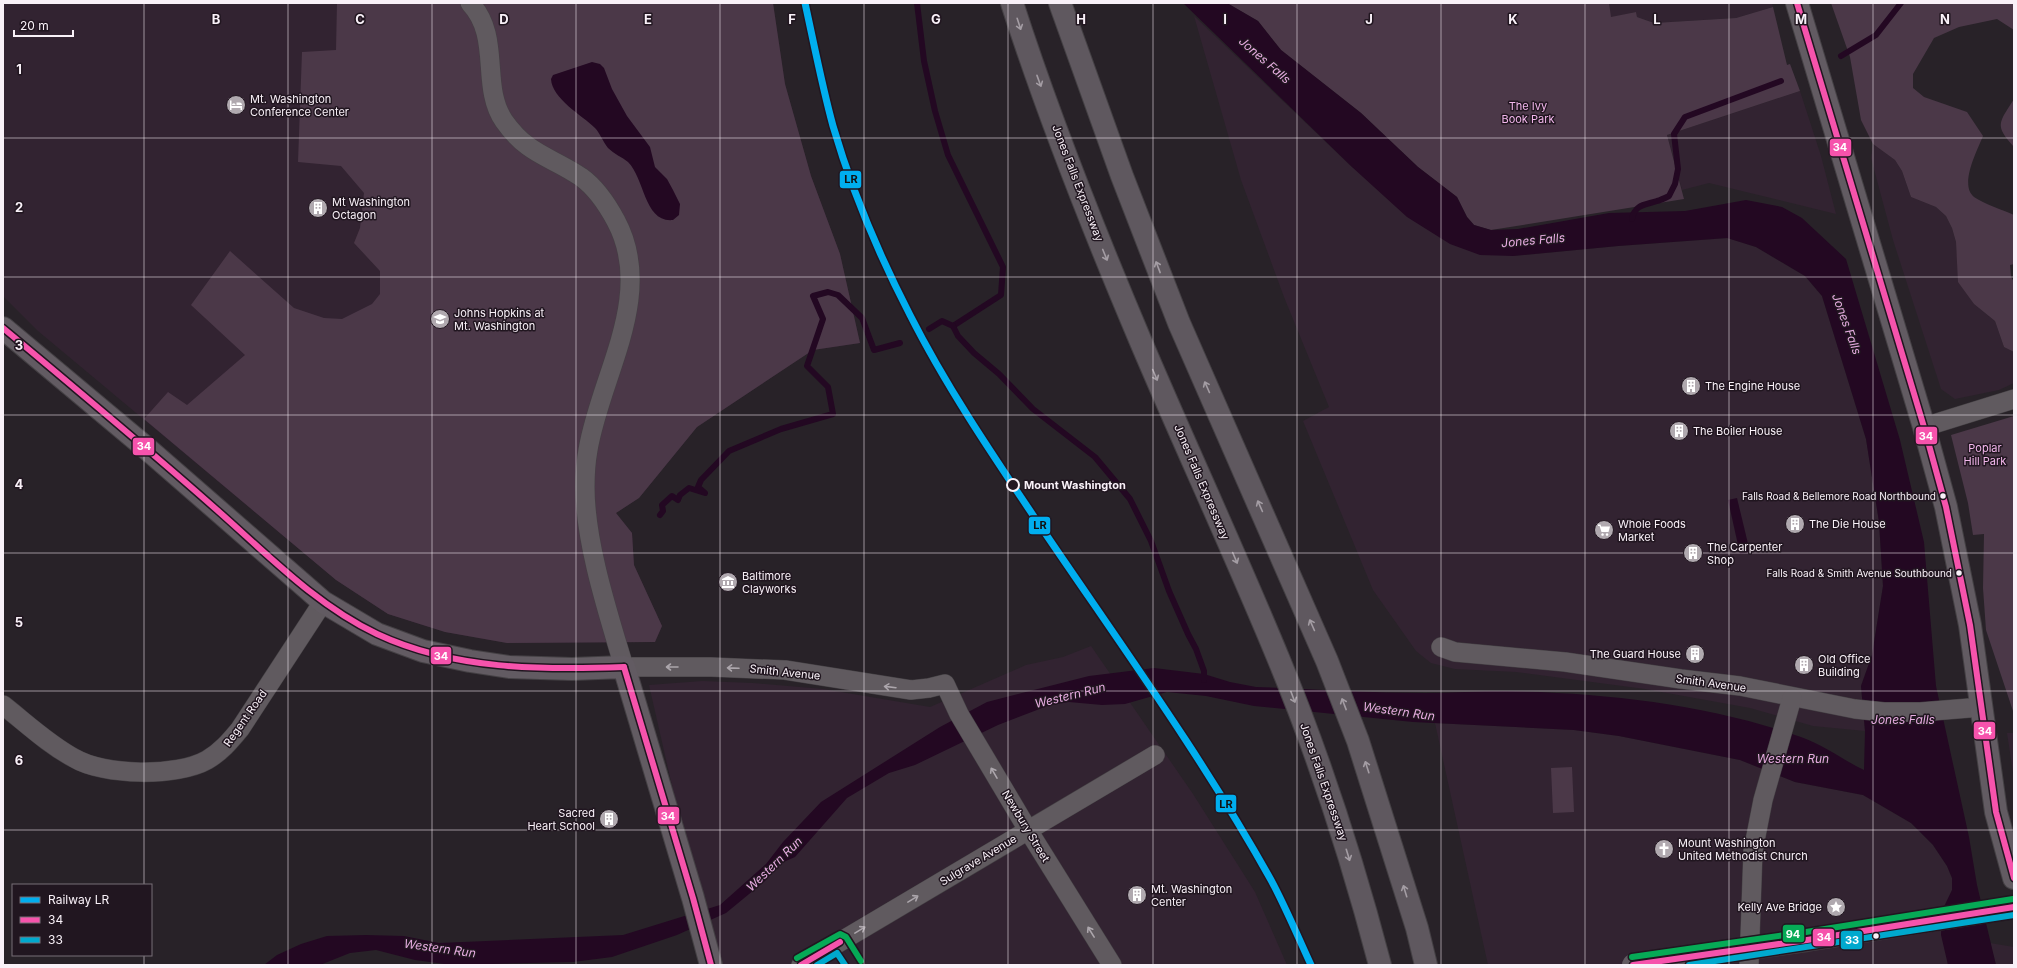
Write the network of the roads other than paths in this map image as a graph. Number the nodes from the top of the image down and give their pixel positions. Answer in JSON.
{"nodes":[{"id":1,"x":470,"y":3,"type":"edge"},
{"id":2,"x":1012,"y":3,"type":"edge"},
{"id":3,"x":1060,"y":3,"type":"edge"},
{"id":4,"x":1797,"y":3,"type":"edge"},
{"id":5,"x":3,"y":328,"type":"edge"},
{"id":6,"x":2014,"y":399,"type":"edge"},
{"id":7,"x":1924,"y":427,"type":"junction"},
{"id":8,"x":322,"y":602,"type":"junction"},
{"id":9,"x":1441,"y":647,"type":"dead end"},
{"id":10,"x":624,"y":667,"type":"junction"},
{"id":11,"x":945,"y":684,"type":"joint"},
{"id":12,"x":1792,"y":698,"type":"junction"},
{"id":13,"x":3,"y":705,"type":"edge"},
{"id":14,"x":1982,"y":707,"type":"junction"},
{"id":15,"x":1155,"y":755,"type":"dead end"},
{"id":16,"x":1028,"y":830,"type":"junction"},
{"id":17,"x":2014,"y":878,"type":"edge"},
{"id":18,"x":2014,"y":907,"type":"edge"},
{"id":19,"x":711,"y":965,"type":"edge"},
{"id":20,"x":801,"y":965,"type":"edge"},
{"id":21,"x":1112,"y":965,"type":"edge"},
{"id":22,"x":1380,"y":965,"type":"edge"},
{"id":23,"x":1426,"y":965,"type":"edge"},
{"id":24,"x":1633,"y":965,"type":"edge"},
{"id":25,"x":1749,"y":965,"type":"edge"}],
"edges":[{"from":1,"to":10,"type":"street"},
{"from":2,"to":22,"type":"highway","name":"Jones Falls Expressway","one_way":true},
{"from":23,"to":3,"type":"highway","one_way":true},
{"from":4,"to":7,"type":"main road"},
{"from":5,"to":8,"type":"main road","name":"Smith Avenue"},
{"from":6,"to":7,"type":"street"},
{"from":7,"to":14,"type":"main road"},
{"from":8,"to":10,"type":"main road","name":"Smith Avenue"},
{"from":8,"to":13,"type":"street","name":"Regent Road"},
{"from":9,"to":12,"type":"street","name":"Smith Avenue"},
{"from":11,"to":10,"type":"street","name":"Smith Avenue","one_way":true},
{"from":10,"to":19,"type":"main road"},
{"from":16,"to":11,"type":"street","name":"Newbury Street","one_way":true},
{"from":12,"to":14,"type":"street","name":"Smith Avenue"},
{"from":12,"to":25,"type":"street"},
{"from":14,"to":17,"type":"main road"},
{"from":15,"to":16,"type":"street","name":"Sulgrave Avenue"},
{"from":20,"to":16,"type":"street","name":"Sulgrave Avenue","one_way":true},
{"from":21,"to":16,"type":"street","name":"Newbury Street","one_way":true},
{"from":18,"to":24,"type":"main road","bridge":true}]}
